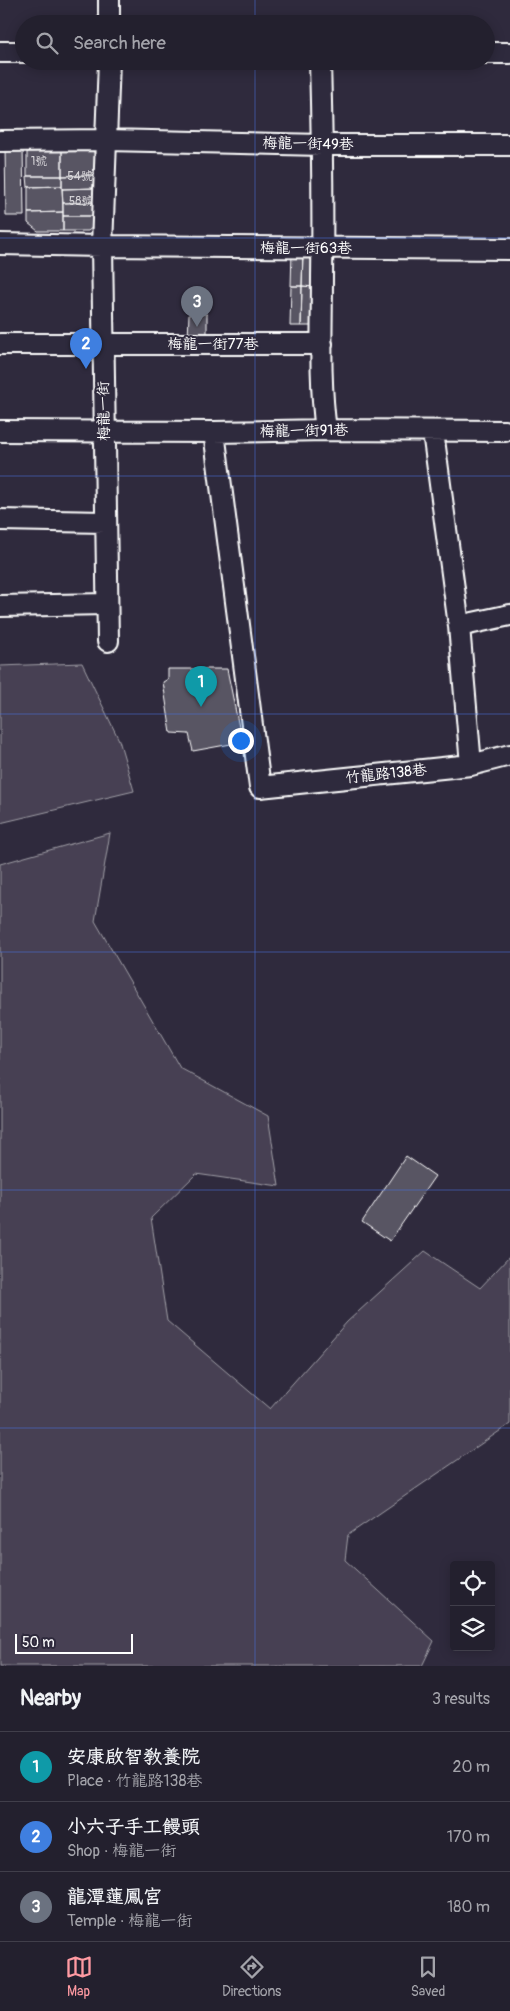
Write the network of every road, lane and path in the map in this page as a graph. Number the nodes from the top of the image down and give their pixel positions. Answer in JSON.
{"nodes":[{"id":1,"x":109,"y":0,"type":"edge"},
{"id":2,"x":109,"y":15,"type":"edge"},
{"id":3,"x":0,"y":52,"type":"edge"},
{"id":4,"x":15,"y":52,"type":"edge"},
{"id":5,"x":495,"y":53,"type":"edge"},
{"id":6,"x":510,"y":53,"type":"edge"},
{"id":7,"x":108,"y":70,"type":"edge"},
{"id":8,"x":320,"y":70,"type":"edge"},
{"id":9,"x":0,"y":140,"type":"edge"},
{"id":10,"x":107,"y":140,"type":"junction"},
{"id":11,"x":322,"y":145,"type":"junction"},
{"id":12,"x":510,"y":145,"type":"edge"},
{"id":13,"x":0,"y":244,"type":"edge"},
{"id":14,"x":102,"y":246,"type":"junction"},
{"id":15,"x":322,"y":248,"type":"junction"},
{"id":16,"x":510,"y":249,"type":"edge"},
{"id":17,"x":0,"y":344,"type":"edge"},
{"id":18,"x":103,"y":344,"type":"junction"},
{"id":19,"x":322,"y":344,"type":"junction"},
{"id":20,"x":326,"y":430,"type":"junction"},
{"id":21,"x":0,"y":431,"type":"edge"},
{"id":22,"x":104,"y":432,"type":"junction"},
{"id":23,"x":214,"y":432,"type":"junction"},
{"id":24,"x":433,"y":432,"type":"junction"},
{"id":25,"x":505,"y":432,"type":"dead end"},
{"id":26,"x":0,"y":520,"type":"edge"},
{"id":27,"x":105,"y":522,"type":"junction"},
{"id":28,"x":107,"y":604,"type":"junction"},
{"id":29,"x":0,"y":606,"type":"edge"},
{"id":30,"x":510,"y":615,"type":"edge"},
{"id":31,"x":459,"y":626,"type":"junction"},
{"id":32,"x":108,"y":641,"type":"dead end"},
{"id":33,"x":510,"y":755,"type":"edge"},
{"id":34,"x":471,"y":765,"type":"junction"}],
"edges":[{"from":1,"to":2,"type":"street"},
{"from":3,"to":4,"type":"street"},
{"from":5,"to":6,"type":"street"},
{"from":7,"to":10,"type":"street","name":"梅龍一街"},
{"from":8,"to":11,"type":"street"},
{"from":9,"to":10,"type":"street","name":"梅龍一街49巷"},
{"from":10,"to":11,"type":"street","name":"梅龍一街49巷"},
{"from":10,"to":14,"type":"street","name":"梅龍一街"},
{"from":11,"to":12,"type":"street","name":"梅龍一街49巷"},
{"from":11,"to":15,"type":"street"},
{"from":13,"to":14,"type":"street","name":"梅龍一街63巷"},
{"from":14,"to":15,"type":"street","name":"梅龍一街63巷"},
{"from":14,"to":18,"type":"street","name":"梅龍一街"},
{"from":15,"to":16,"type":"street","name":"梅龍一街63巷"},
{"from":15,"to":19,"type":"street"},
{"from":17,"to":18,"type":"street","name":"梅龍一街77巷"},
{"from":18,"to":19,"type":"street","name":"梅龍一街77巷"},
{"from":18,"to":22,"type":"street","name":"梅龍一街"},
{"from":19,"to":20,"type":"street"},
{"from":20,"to":23,"type":"street","name":"梅龍一街91巷"},
{"from":20,"to":24,"type":"street","name":"梅龍一街91巷"},
{"from":21,"to":22,"type":"street","name":"梅龍一街91巷"},
{"from":22,"to":23,"type":"street","name":"梅龍一街91巷"},
{"from":22,"to":27,"type":"street","name":"梅龍一街"},
{"from":23,"to":34,"type":"street","name":"竹龍路138巷"},
{"from":24,"to":25,"type":"street","name":"梅龍一街91巷"},
{"from":24,"to":31,"type":"street"},
{"from":26,"to":27,"type":"street"},
{"from":27,"to":28,"type":"street","name":"梅龍一街"},
{"from":28,"to":29,"type":"street"},
{"from":28,"to":32,"type":"street","name":"梅龍一街"},
{"from":30,"to":31,"type":"street"},
{"from":31,"to":34,"type":"street"},
{"from":33,"to":34,"type":"street","name":"竹龍路138巷"}]}
